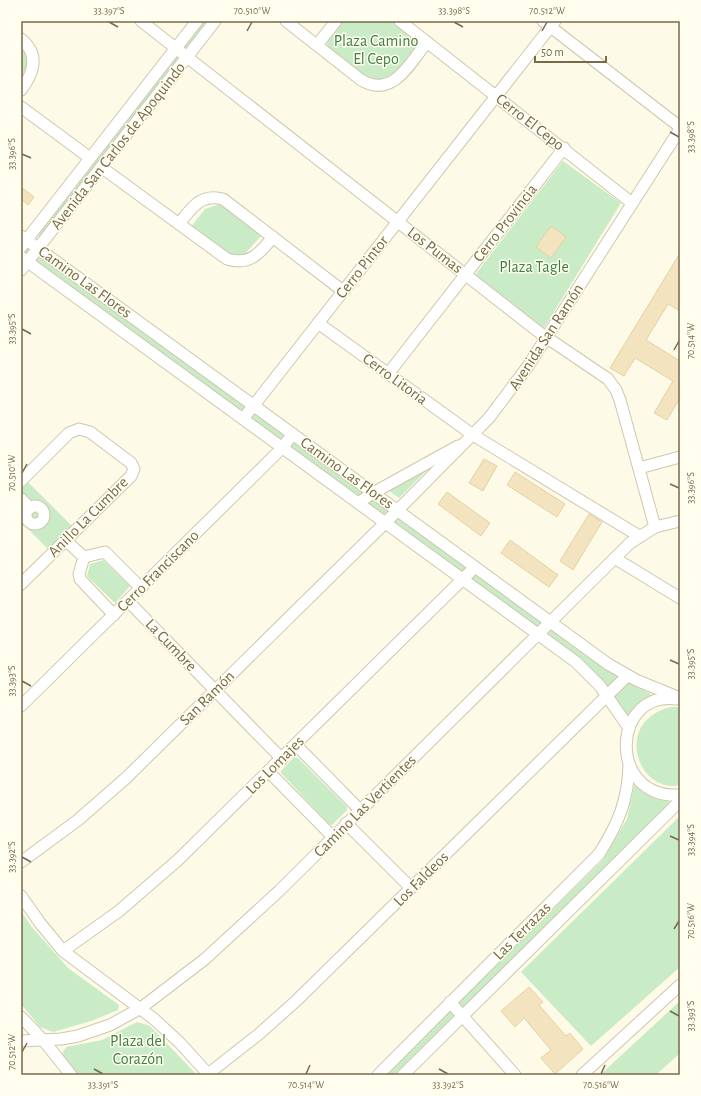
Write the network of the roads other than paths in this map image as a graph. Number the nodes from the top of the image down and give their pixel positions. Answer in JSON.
{"nodes":[{"id":1,"x":141,"y":21,"type":"edge"},
{"id":2,"x":197,"y":21,"type":"edge"},
{"id":3,"x":215,"y":21,"type":"edge"},
{"id":4,"x":286,"y":21,"type":"edge"},
{"id":5,"x":336,"y":21,"type":"edge"},
{"id":6,"x":400,"y":21,"type":"edge"},
{"id":7,"x":549,"y":23,"type":"edge"},
{"id":8,"x":21,"y":39,"type":"edge"},
{"id":9,"x":427,"y":42,"type":"junction"},
{"id":10,"x":317,"y":45,"type":"junction"},
{"id":11,"x":176,"y":48,"type":"junction"},
{"id":12,"x":187,"y":57,"type":"junction"},
{"id":13,"x":21,"y":90,"type":"edge"},
{"id":14,"x":496,"y":95,"type":"junction"},
{"id":15,"x":21,"y":107,"type":"edge"},
{"id":16,"x":680,"y":128,"type":"edge"},
{"id":17,"x":564,"y":148,"type":"junction"},
{"id":18,"x":90,"y":158,"type":"junction"},
{"id":19,"x":101,"y":167,"type":"junction"},
{"id":20,"x":632,"y":203,"type":"junction"},
{"id":21,"x":398,"y":221,"type":"junction"},
{"id":22,"x":179,"y":224,"type":"junction"},
{"id":23,"x":273,"y":237,"type":"junction"},
{"id":24,"x":23,"y":241,"type":"edge"},
{"id":25,"x":38,"y":248,"type":"junction"},
{"id":26,"x":23,"y":263,"type":"edge"},
{"id":27,"x":466,"y":274,"type":"junction"},
{"id":28,"x":343,"y":291,"type":"junction"},
{"id":29,"x":318,"y":323,"type":"junction"},
{"id":30,"x":545,"y":337,"type":"junction"},
{"id":31,"x":388,"y":374,"type":"junction"},
{"id":32,"x":254,"y":405,"type":"junction"},
{"id":33,"x":243,"y":419,"type":"junction"},
{"id":34,"x":293,"y":434,"type":"junction"},
{"id":35,"x":470,"y":438,"type":"junction"},
{"id":36,"x":282,"y":448,"type":"junction"},
{"id":37,"x":680,"y":457,"type":"edge"},
{"id":38,"x":639,"y":468,"type":"junction"},
{"id":39,"x":21,"y":481,"type":"edge"},
{"id":40,"x":373,"y":493,"type":"junction"},
{"id":41,"x":21,"y":499,"type":"edge"},
{"id":42,"x":358,"y":503,"type":"junction"},
{"id":43,"x":30,"y":508,"type":"dead end"},
{"id":44,"x":398,"y":510,"type":"junction"},
{"id":45,"x":680,"y":521,"type":"edge"},
{"id":46,"x":385,"y":523,"type":"junction"},
{"id":47,"x":655,"y":527,"type":"junction"},
{"id":48,"x":639,"y":536,"type":"junction"},
{"id":49,"x":65,"y":540,"type":"junction"},
{"id":50,"x":84,"y":557,"type":"junction"},
{"id":51,"x":616,"y":559,"type":"junction"},
{"id":52,"x":475,"y":567,"type":"junction"},
{"id":53,"x":464,"y":579,"type":"junction"},
{"id":54,"x":21,"y":584,"type":"edge"},
{"id":55,"x":141,"y":588,"type":"junction"},
{"id":56,"x":680,"y":598,"type":"edge"},
{"id":57,"x":128,"y":601,"type":"junction"},
{"id":58,"x":114,"y":615,"type":"junction"},
{"id":59,"x":549,"y":621,"type":"junction"},
{"id":60,"x":538,"y":634,"type":"junction"},
{"id":61,"x":627,"y":676,"type":"junction"},
{"id":62,"x":215,"y":690,"type":"junction"},
{"id":63,"x":607,"y":695,"type":"junction"},
{"id":64,"x":680,"y":699,"type":"edge"},
{"id":65,"x":21,"y":706,"type":"edge"},
{"id":66,"x":629,"y":728,"type":"junction"},
{"id":67,"x":296,"y":745,"type":"junction"},
{"id":68,"x":282,"y":758,"type":"junction"},
{"id":69,"x":629,"y":765,"type":"junction"},
{"id":70,"x":269,"y":772,"type":"junction"},
{"id":71,"x":680,"y":795,"type":"edge"},
{"id":72,"x":680,"y":801,"type":"edge"},
{"id":73,"x":360,"y":810,"type":"junction"},
{"id":74,"x":346,"y":824,"type":"junction"},
{"id":75,"x":333,"y":837,"type":"junction"},
{"id":76,"x":21,"y":862,"type":"edge"},
{"id":77,"x":411,"y":888,"type":"junction"},
{"id":78,"x":21,"y":896,"type":"edge"},
{"id":79,"x":553,"y":900,"type":"junction"},
{"id":80,"x":565,"y":913,"type":"junction"},
{"id":81,"x":63,"y":951,"type":"junction"},
{"id":82,"x":680,"y":985,"type":"edge"},
{"id":83,"x":450,"y":1002,"type":"junction"},
{"id":84,"x":141,"y":1008,"type":"junction"},
{"id":85,"x":462,"y":1015,"type":"junction"},
{"id":86,"x":21,"y":1017,"type":"edge"},
{"id":87,"x":21,"y":1041,"type":"edge"},
{"id":88,"x":44,"y":1041,"type":"junction"},
{"id":89,"x":208,"y":1074,"type":"edge"},
{"id":90,"x":72,"y":1075,"type":"edge"},
{"id":91,"x":378,"y":1075,"type":"edge"},
{"id":92,"x":403,"y":1075,"type":"edge"},
{"id":93,"x":515,"y":1075,"type":"edge"},
{"id":94,"x":582,"y":1075,"type":"edge"}],
"edges":[{"from":1,"to":11,"type":"street","name":"Los Pumas"},
{"from":2,"to":11,"type":"street","name":"Avenida San Carlos de Apoquindo"},
{"from":3,"to":12,"type":"street","name":"Avenida San Carlos de Apoquindo"},
{"from":4,"to":10,"type":"street"},
{"from":5,"to":10,"type":"street"},
{"from":6,"to":9,"type":"street","name":"Cerro El Cepo"},
{"from":7,"to":14,"type":"street","name":"Cerro Pintor"},
{"from":7,"to":16,"type":"street"},
{"from":8,"to":13,"type":"street"},
{"from":9,"to":10,"type":"street"},
{"from":9,"to":14,"type":"street","name":"Cerro El Cepo"},
{"from":11,"to":12,"type":"street","name":"Los Pumas"},
{"from":11,"to":18,"type":"street","name":"Avenida San Carlos de Apoquindo"},
{"from":12,"to":19,"type":"street","name":"Avenida San Carlos de Apoquindo"},
{"from":12,"to":21,"type":"street","name":"Los Pumas"},
{"from":14,"to":17,"type":"street","name":"Cerro El Cepo"},
{"from":14,"to":21,"type":"street","name":"Cerro Pintor"},
{"from":15,"to":18,"type":"street"},
{"from":16,"to":20,"type":"street","name":"Avenida San Ramón"},
{"from":17,"to":20,"type":"street","name":"Cerro El Cepo"},
{"from":17,"to":27,"type":"street","name":"Cerro Provincia"},
{"from":18,"to":24,"type":"street","name":"Avenida San Carlos de Apoquindo"},
{"from":19,"to":22,"type":"street"},
{"from":19,"to":25,"type":"street","name":"Avenida San Carlos de Apoquindo"},
{"from":20,"to":30,"type":"street","name":"Avenida San Ramón"},
{"from":21,"to":27,"type":"street","name":"Los Pumas"},
{"from":21,"to":28,"type":"street","name":"Cerro Pintor"},
{"from":22,"to":23,"type":"street"},
{"from":22,"to":23,"type":"street"},
{"from":23,"to":28,"type":"street"},
{"from":24,"to":25,"type":"street","name":"Camino Las Flores"},
{"from":25,"to":26,"type":"street","name":"Avenida San Carlos de Apoquindo"},
{"from":25,"to":32,"type":"street","name":"Camino Las Flores"},
{"from":26,"to":33,"type":"street","name":"Camino Las Flores"},
{"from":27,"to":30,"type":"street","name":"Los Pumas"},
{"from":27,"to":31,"type":"street","name":"Cerro Provincia"},
{"from":28,"to":29,"type":"street","name":"Cerro Pintor"},
{"from":29,"to":31,"type":"street","name":"Cerro Litoria"},
{"from":29,"to":32,"type":"street","name":"Cerro Pintor"},
{"from":30,"to":35,"type":"street","name":"Avenida San Ramón"},
{"from":30,"to":38,"type":"street","name":"Los Pumas"},
{"from":31,"to":35,"type":"street","name":"Cerro Litoria"},
{"from":32,"to":33,"type":"street","name":"Cerro Pintor"},
{"from":32,"to":34,"type":"street","name":"Camino Las Flores"},
{"from":33,"to":36,"type":"street","name":"Camino Las Flores"},
{"from":34,"to":36,"type":"street","name":"Cerro Franciscano"},
{"from":34,"to":40,"type":"street","name":"Camino Las Flores"},
{"from":35,"to":40,"type":"street"},
{"from":35,"to":44,"type":"street","name":"Avenida San Ramón"},
{"from":35,"to":48,"type":"street","name":"Cerro Litoria"},
{"from":36,"to":42,"type":"street","name":"Camino Las Flores"},
{"from":36,"to":55,"type":"street","name":"Cerro Franciscano"},
{"from":37,"to":38,"type":"street"},
{"from":38,"to":47,"type":"street","name":"Los Pumas"},
{"from":39,"to":49,"type":"street","name":"Anillo La Cumbre"},
{"from":40,"to":42,"type":"street"},
{"from":40,"to":44,"type":"street","name":"Camino Las Flores"},
{"from":41,"to":43,"type":"street"},
{"from":42,"to":46,"type":"street","name":"Camino Las Flores"},
{"from":44,"to":46,"type":"street","name":"Avenida San Ramón"},
{"from":44,"to":52,"type":"street","name":"Camino Las Flores"},
{"from":45,"to":47,"type":"street","name":"Camino Las Vertientes"},
{"from":46,"to":53,"type":"street","name":"Camino Las Flores"},
{"from":46,"to":62,"type":"street","name":"San Ramón"},
{"from":47,"to":48,"type":"street","name":"Camino Las Vertientes"},
{"from":48,"to":51,"type":"street","name":"Camino Las Vertientes"},
{"from":49,"to":50,"type":"street"},
{"from":49,"to":54,"type":"street","name":"Anillo La Cumbre"},
{"from":50,"to":55,"type":"street"},
{"from":50,"to":58,"type":"street"},
{"from":51,"to":56,"type":"street"},
{"from":51,"to":59,"type":"street","name":"Camino Las Vertientes"},
{"from":52,"to":53,"type":"street","name":"Los Lomajes"},
{"from":52,"to":59,"type":"street","name":"Camino Las Flores"},
{"from":53,"to":60,"type":"street","name":"Camino Las Flores"},
{"from":53,"to":67,"type":"street","name":"Los Lomajes"},
{"from":55,"to":57,"type":"street","name":"Cerro Franciscano"},
{"from":57,"to":58,"type":"street","name":"Cerro Franciscano"},
{"from":57,"to":62,"type":"street","name":"La Cumbre"},
{"from":58,"to":65,"type":"street","name":"Cerro Franciscano"},
{"from":59,"to":60,"type":"street","name":"Camino Las Vertientes"},
{"from":59,"to":61,"type":"street","name":"Camino Las Flores"},
{"from":60,"to":63,"type":"street","name":"Camino Las Flores"},
{"from":60,"to":73,"type":"street","name":"Camino Las Vertientes"},
{"from":61,"to":63,"type":"street","name":"Los Faldeos"},
{"from":61,"to":64,"type":"street","name":"Camino Las Flores"},
{"from":62,"to":68,"type":"street","name":"La Cumbre"},
{"from":62,"to":76,"type":"street","name":"San Ramón"},
{"from":63,"to":66,"type":"street","name":"Camino Las Flores"},
{"from":63,"to":77,"type":"street","name":"Los Faldeos"},
{"from":64,"to":66,"type":"street"},
{"from":66,"to":69,"type":"street"},
{"from":67,"to":68,"type":"street","name":"Los Lomajes"},
{"from":67,"to":73,"type":"street"},
{"from":68,"to":70,"type":"street","name":"Los Lomajes"},
{"from":69,"to":71,"type":"street"},
{"from":69,"to":79,"type":"street","name":"Las Terrazas"},
{"from":70,"to":75,"type":"street"},
{"from":70,"to":81,"type":"street","name":"Los Lomajes"},
{"from":72,"to":80,"type":"street","name":"Las Terrazas"},
{"from":73,"to":74,"type":"street","name":"Camino Las Vertientes"},
{"from":74,"to":75,"type":"street","name":"Camino Las Vertientes"},
{"from":74,"to":77,"type":"street"},
{"from":75,"to":84,"type":"street","name":"Camino Las Vertientes"},
{"from":77,"to":89,"type":"street","name":"Los Faldeos"},
{"from":78,"to":81,"type":"street"},
{"from":79,"to":80,"type":"street"},
{"from":79,"to":83,"type":"street","name":"Las Terrazas"},
{"from":80,"to":85,"type":"street","name":"Las Terrazas"},
{"from":81,"to":84,"type":"street"},
{"from":82,"to":94,"type":"street"},
{"from":83,"to":85,"type":"street"},
{"from":83,"to":91,"type":"street","name":"Las Terrazas"},
{"from":84,"to":88,"type":"street","name":"Camino Las Vertientes"},
{"from":84,"to":89,"type":"street"},
{"from":85,"to":92,"type":"street","name":"Las Terrazas"},
{"from":85,"to":93,"type":"street"},
{"from":86,"to":88,"type":"street"},
{"from":87,"to":88,"type":"street","name":"Camino Las Vertientes"},
{"from":88,"to":90,"type":"street"}]}
